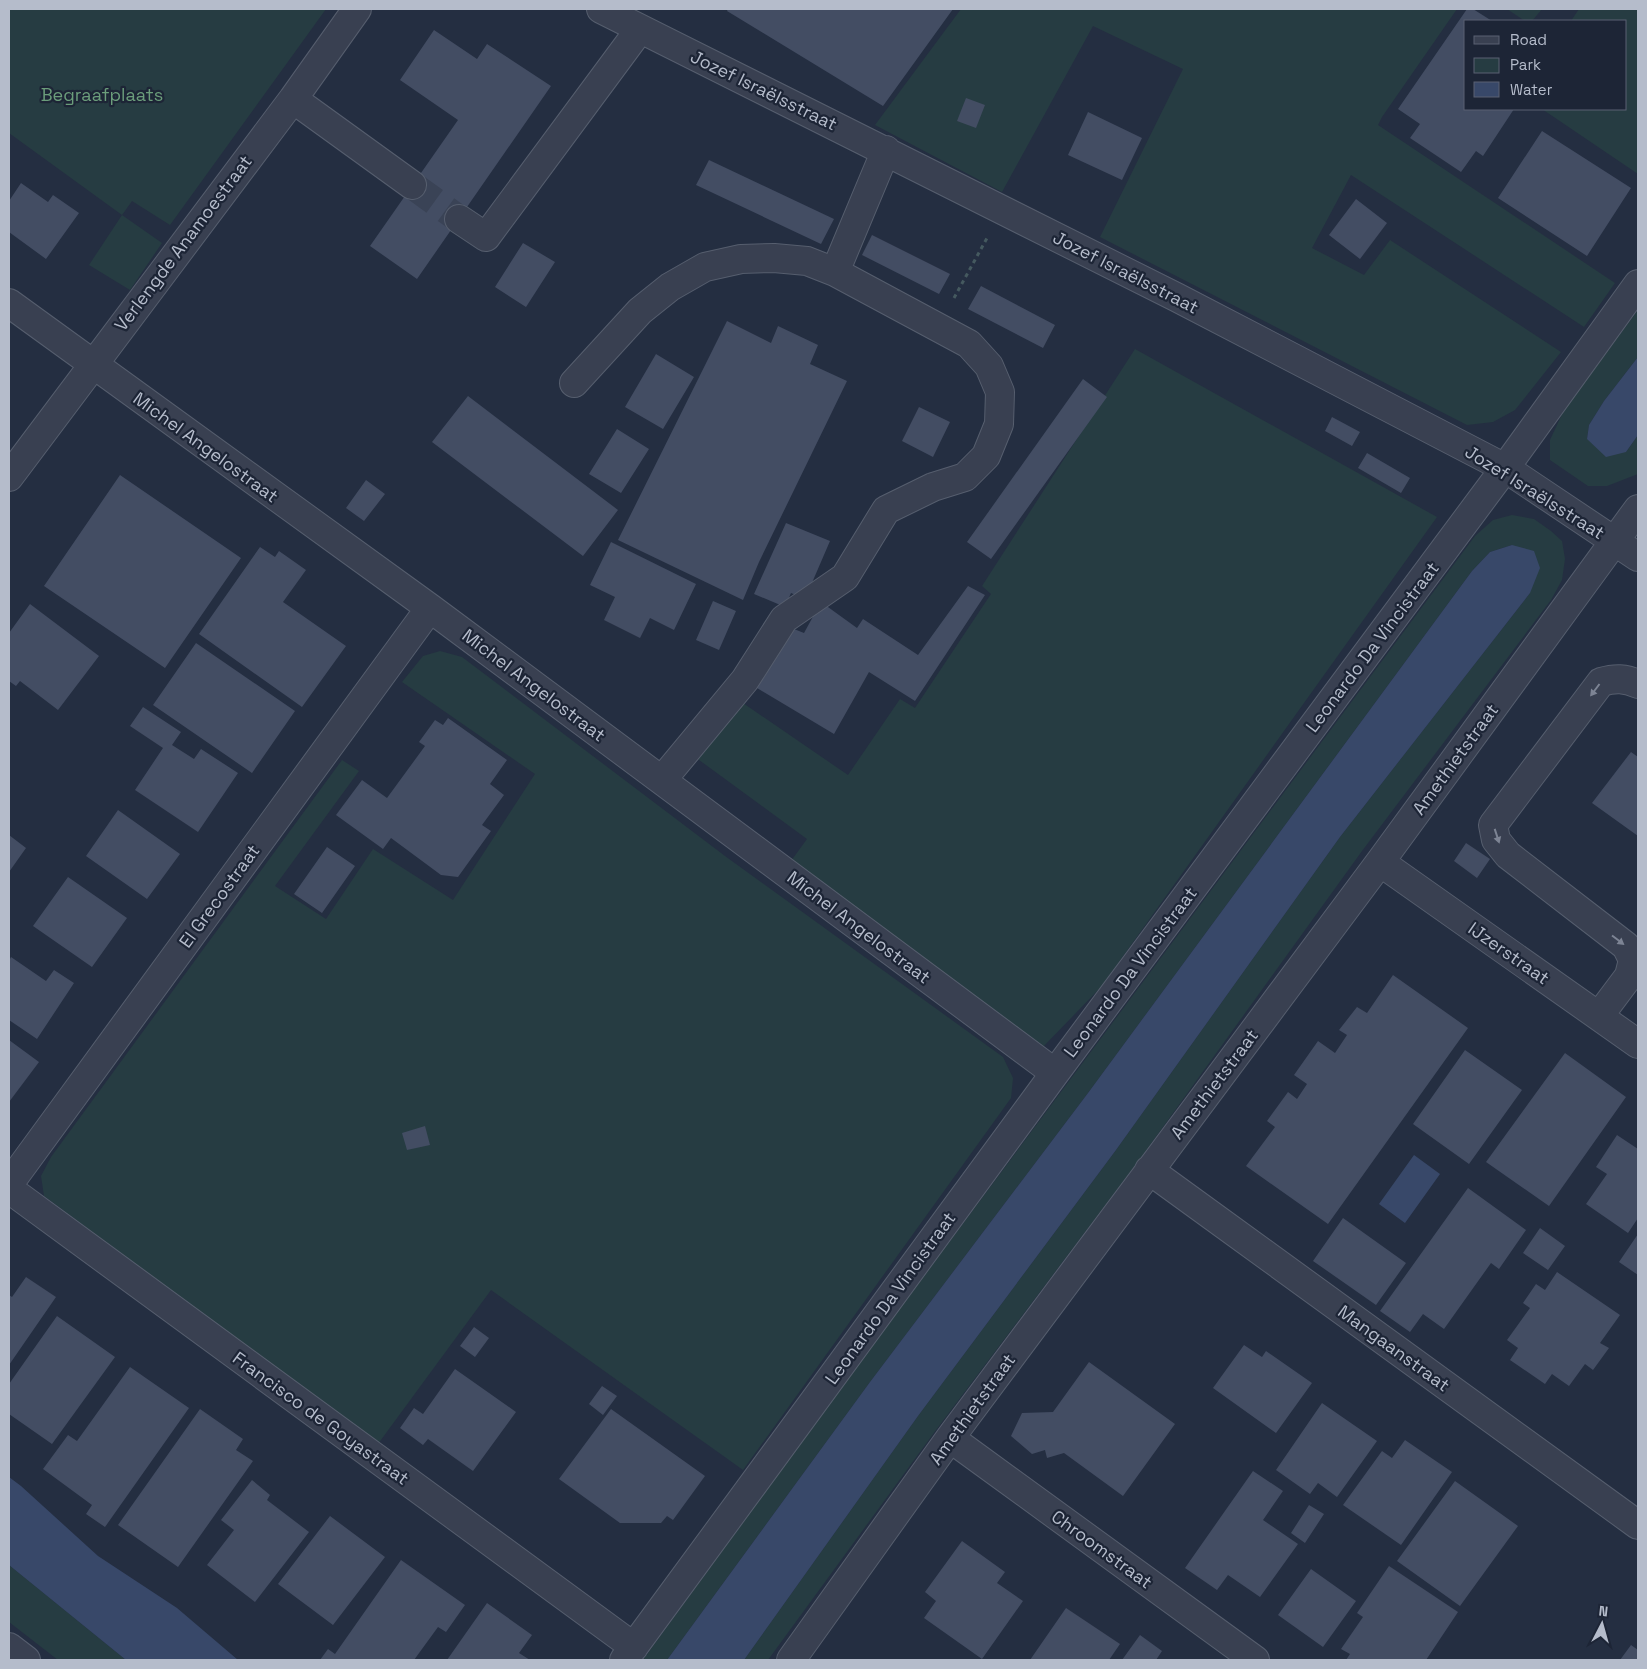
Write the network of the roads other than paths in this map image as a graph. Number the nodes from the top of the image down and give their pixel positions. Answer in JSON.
{"nodes":[{"id":1,"x":357,"y":9,"type":"edge"},
{"id":2,"x":601,"y":9,"type":"edge"},
{"id":3,"x":640,"y":29,"type":"junction"},
{"id":4,"x":293,"y":98,"type":"junction"},
{"id":5,"x":886,"y":150,"type":"junction"},
{"id":6,"x":412,"y":185,"type":"tunnel mouth"},
{"id":7,"x":459,"y":219,"type":"tunnel mouth"},
{"id":8,"x":835,"y":272,"type":"junction"},
{"id":9,"x":1638,"y":284,"type":"edge"},
{"id":10,"x":9,"y":303,"type":"edge"},
{"id":11,"x":92,"y":364,"type":"junction"},
{"id":12,"x":574,"y":383,"type":"dead end"},
{"id":13,"x":1505,"y":468,"type":"junction"},
{"id":14,"x":9,"y":477,"type":"edge"},
{"id":15,"x":1638,"y":509,"type":"edge"},
{"id":16,"x":1614,"y":541,"type":"junction"},
{"id":17,"x":1638,"y":557,"type":"edge"},
{"id":18,"x":430,"y":608,"type":"junction"},
{"id":19,"x":1638,"y":684,"type":"edge"},
{"id":20,"x":662,"y":780,"type":"junction"},
{"id":21,"x":1380,"y":862,"type":"junction"},
{"id":22,"x":1599,"y":1016,"type":"junction"},
{"id":23,"x":1638,"y":1044,"type":"edge"},
{"id":24,"x":1055,"y":1073,"type":"junction"},
{"id":25,"x":1150,"y":1170,"type":"junction"},
{"id":26,"x":9,"y":1184,"type":"edge"},
{"id":27,"x":9,"y":1189,"type":"edge"},
{"id":28,"x":950,"y":1438,"type":"junction"},
{"id":29,"x":1638,"y":1525,"type":"edge"},
{"id":30,"x":9,"y":1647,"type":"edge"},
{"id":31,"x":629,"y":1653,"type":"edge"},
{"id":32,"x":26,"y":1660,"type":"edge"},
{"id":33,"x":792,"y":1660,"type":"edge"},
{"id":34,"x":1255,"y":1660,"type":"edge"}],
"edges":[{"from":1,"to":4,"type":"street","name":"Verlengde Anamoestraat"},
{"from":2,"to":3,"type":"street","name":"Jozef Israëlsstraat"},
{"from":3,"to":5,"type":"street","name":"Jozef Israëlsstraat"},
{"from":3,"to":7,"type":"street"},
{"from":4,"to":6,"type":"street"},
{"from":4,"to":11,"type":"street","name":"Verlengde Anamoestraat"},
{"from":5,"to":8,"type":"street"},
{"from":5,"to":13,"type":"street","name":"Jozef Israëlsstraat"},
{"from":8,"to":12,"type":"street"},
{"from":8,"to":20,"type":"street"},
{"from":9,"to":13,"type":"street","name":"Leonardo Da Vincistraat"},
{"from":10,"to":11,"type":"street","name":"Michel Angelostraat"},
{"from":11,"to":14,"type":"street","name":"Verlengde Anamoestraat"},
{"from":11,"to":18,"type":"street","name":"Michel Angelostraat"},
{"from":13,"to":16,"type":"street","name":"Jozef Israëlsstraat"},
{"from":13,"to":24,"type":"street","name":"Leonardo Da Vincistraat"},
{"from":15,"to":16,"type":"street","name":"Amethietstraat"},
{"from":16,"to":17,"type":"street","name":"Jozef Israëlsstraat"},
{"from":16,"to":21,"type":"street","name":"Amethietstraat"},
{"from":18,"to":20,"type":"street","name":"Michel Angelostraat"},
{"from":18,"to":26,"type":"street","name":"El Grecostraat"},
{"from":19,"to":22,"type":"street","one_way":true},
{"from":20,"to":24,"type":"street","name":"Michel Angelostraat"},
{"from":21,"to":22,"type":"street","name":"IJzerstraat"},
{"from":21,"to":25,"type":"street","name":"Amethietstraat"},
{"from":22,"to":23,"type":"street","name":"IJzerstraat"},
{"from":24,"to":31,"type":"street","name":"Leonardo Da Vincistraat"},
{"from":25,"to":28,"type":"street","name":"Amethietstraat"},
{"from":25,"to":29,"type":"street","name":"Mangaanstraat"},
{"from":27,"to":31,"type":"street","name":"Francisco de Goyastraat"},
{"from":28,"to":33,"type":"street","name":"Amethietstraat"},
{"from":28,"to":34,"type":"street","name":"Chroomstraat"},
{"from":30,"to":32,"type":"street"}]}
